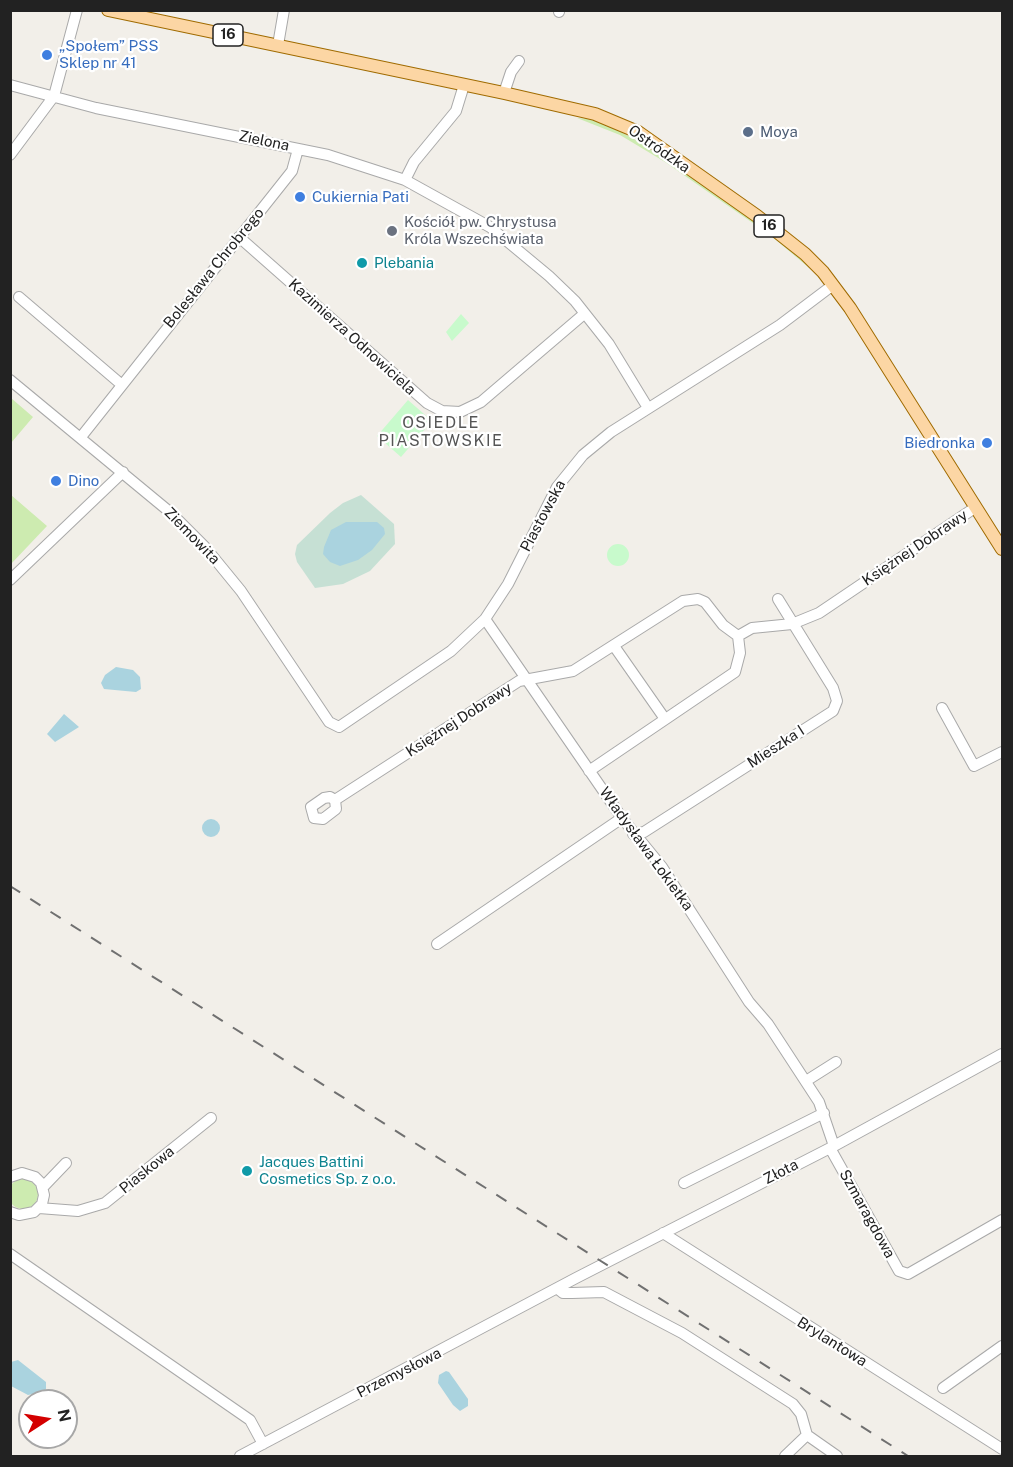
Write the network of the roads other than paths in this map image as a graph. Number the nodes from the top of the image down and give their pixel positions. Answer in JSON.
{"nodes":[{"id":1,"x":77,"y":10,"type":"edge"},
{"id":2,"x":108,"y":10,"type":"edge"},
{"id":3,"x":284,"y":10,"type":"edge"},
{"id":4,"x":278,"y":45,"type":"junction"},
{"id":5,"x":519,"y":61,"type":"dead end"},
{"id":6,"x":10,"y":85,"type":"edge"},
{"id":7,"x":464,"y":85,"type":"junction"},
{"id":8,"x":504,"y":93,"type":"junction"},
{"id":9,"x":54,"y":96,"type":"junction"},
{"id":10,"x":298,"y":148,"type":"junction"},
{"id":11,"x":10,"y":155,"type":"edge"},
{"id":12,"x":405,"y":180,"type":"junction"},
{"id":13,"x":240,"y":237,"type":"junction"},
{"id":14,"x":833,"y":285,"type":"junction"},
{"id":15,"x":19,"y":297,"type":"dead end"},
{"id":16,"x":584,"y":314,"type":"junction"},
{"id":17,"x":10,"y":380,"type":"edge"},
{"id":18,"x":122,"y":385,"type":"junction"},
{"id":19,"x":648,"y":408,"type":"junction"},
{"id":20,"x":81,"y":438,"type":"junction"},
{"id":21,"x":123,"y":472,"type":"junction"},
{"id":22,"x":976,"y":507,"type":"junction"},
{"id":23,"x":1002,"y":549,"type":"edge"},
{"id":24,"x":10,"y":580,"type":"edge"},
{"id":25,"x":778,"y":599,"type":"dead end"},
{"id":26,"x":485,"y":619,"type":"junction"},
{"id":27,"x":792,"y":624,"type":"junction"},
{"id":28,"x":738,"y":636,"type":"junction"},
{"id":29,"x":614,"y":646,"type":"junction"},
{"id":30,"x":526,"y":679,"type":"junction"},
{"id":31,"x":942,"y":708,"type":"dead end"},
{"id":32,"x":666,"y":719,"type":"junction"},
{"id":33,"x":334,"y":726,"type":"joint"},
{"id":34,"x":1002,"y":752,"type":"edge"},
{"id":35,"x":589,"y":771,"type":"junction"},
{"id":36,"x":336,"y":800,"type":"dead end"},
{"id":37,"x":622,"y":818,"type":"junction"},
{"id":38,"x":633,"y":834,"type":"junction"},
{"id":39,"x":437,"y":944,"type":"dead end"},
{"id":40,"x":1002,"y":1054,"type":"edge"},
{"id":41,"x":836,"y":1062,"type":"dead end"},
{"id":42,"x":806,"y":1082,"type":"junction"},
{"id":43,"x":824,"y":1113,"type":"junction"},
{"id":44,"x":211,"y":1118,"type":"dead end"},
{"id":45,"x":832,"y":1147,"type":"junction"},
{"id":46,"x":10,"y":1176,"type":"edge"},
{"id":47,"x":35,"y":1177,"type":"junction"},
{"id":48,"x":684,"y":1183,"type":"dead end"},
{"id":49,"x":43,"y":1191,"type":"junction"},
{"id":50,"x":39,"y":1208,"type":"junction"},
{"id":51,"x":78,"y":1211,"type":"junction"},
{"id":52,"x":13,"y":1215,"type":"edge"},
{"id":53,"x":1002,"y":1220,"type":"edge"},
{"id":54,"x":663,"y":1233,"type":"junction"},
{"id":55,"x":10,"y":1254,"type":"edge"},
{"id":56,"x":558,"y":1289,"type":"junction"},
{"id":57,"x":1002,"y":1346,"type":"edge"},
{"id":58,"x":943,"y":1388,"type":"dead end"},
{"id":59,"x":807,"y":1435,"type":"junction"},
{"id":60,"x":263,"y":1444,"type":"junction"},
{"id":61,"x":1002,"y":1449,"type":"edge"},
{"id":62,"x":240,"y":1456,"type":"edge"},
{"id":63,"x":785,"y":1456,"type":"edge"},
{"id":64,"x":837,"y":1456,"type":"edge"}],
"edges":[{"from":1,"to":9,"type":"street"},
{"from":2,"to":4,"type":"main road","name":"Ostródzka","number":"16"},
{"from":3,"to":4,"type":"street"},
{"from":4,"to":7,"type":"main road","name":"Ostródzka","number":"16"},
{"from":5,"to":8,"type":"street"},
{"from":6,"to":9,"type":"street","name":"Zielona"},
{"from":7,"to":8,"type":"main road","name":"Ostródzka","number":"16"},
{"from":7,"to":12,"type":"street"},
{"from":8,"to":14,"type":"main road","name":"Ostródzka","number":"16"},
{"from":9,"to":10,"type":"street","name":"Zielona"},
{"from":9,"to":11,"type":"street"},
{"from":10,"to":12,"type":"street","name":"Zielona"},
{"from":10,"to":13,"type":"street","name":"Bolesława Chrobrego"},
{"from":12,"to":16,"type":"street","name":"Zielona"},
{"from":13,"to":16,"type":"street","name":"Kazimierza Odnowiciela"},
{"from":13,"to":18,"type":"street","name":"Bolesława Chrobrego"},
{"from":14,"to":19,"type":"street","name":"Piastowska"},
{"from":14,"to":22,"type":"main road","name":"Ostródzka","number":"16"},
{"from":15,"to":18,"type":"street"},
{"from":16,"to":19,"type":"street","name":"Zielona"},
{"from":17,"to":20,"type":"street","name":"Ziemowita"},
{"from":18,"to":20,"type":"street","name":"Bolesława Chrobrego"},
{"from":19,"to":26,"type":"street","name":"Piastowska"},
{"from":20,"to":21,"type":"street","name":"Ziemowita"},
{"from":21,"to":24,"type":"street"},
{"from":21,"to":33,"type":"street","name":"Ziemowita"},
{"from":22,"to":23,"type":"main road","name":"Ostródzka","number":"16"},
{"from":22,"to":27,"type":"street","name":"Księżnej Dobrawy"},
{"from":25,"to":27,"type":"street"},
{"from":26,"to":30,"type":"street","name":"Władysława Łokietka"},
{"from":26,"to":33,"type":"street","name":"Piastowska"},
{"from":27,"to":28,"type":"street","name":"Księżnej Dobrawy"},
{"from":27,"to":38,"type":"street","name":"Mieszka I"},
{"from":28,"to":29,"type":"street","name":"Księżnej Dobrawy"},
{"from":28,"to":32,"type":"street"},
{"from":29,"to":30,"type":"street","name":"Księżnej Dobrawy"},
{"from":29,"to":32,"type":"street"},
{"from":30,"to":35,"type":"street","name":"Władysława Łokietka"},
{"from":30,"to":36,"type":"street","name":"Księżnej Dobrawy"},
{"from":31,"to":34,"type":"street"},
{"from":32,"to":35,"type":"street"},
{"from":35,"to":37,"type":"street","name":"Władysława Łokietka"},
{"from":37,"to":38,"type":"street","name":"Władysława Łokietka"},
{"from":37,"to":39,"type":"street"},
{"from":38,"to":42,"type":"street","name":"Władysława Łokietka"},
{"from":40,"to":45,"type":"street","name":"Złota"},
{"from":41,"to":42,"type":"street"},
{"from":42,"to":43,"type":"street","name":"Władysława Łokietka"},
{"from":43,"to":45,"type":"street","name":"Władysława Łokietka"},
{"from":43,"to":48,"type":"street"},
{"from":44,"to":51,"type":"street","name":"Piaskowa"},
{"from":45,"to":53,"type":"street","name":"Szmaragdowa"},
{"from":45,"to":54,"type":"street","name":"Złota"},
{"from":46,"to":47,"type":"street"},
{"from":47,"to":49,"type":"street"},
{"from":47,"to":49,"type":"street"},
{"from":49,"to":50,"type":"street"},
{"from":49,"to":51,"type":"street"},
{"from":50,"to":51,"type":"street","name":"Piaskowa"},
{"from":50,"to":52,"type":"street","name":"Piaskowa"},
{"from":54,"to":56,"type":"street","name":"Złota"},
{"from":54,"to":61,"type":"street","name":"Brylantowa"},
{"from":55,"to":60,"type":"street"},
{"from":56,"to":59,"type":"street"},
{"from":56,"to":60,"type":"street","name":"Przemysłowa"},
{"from":57,"to":58,"type":"street"},
{"from":59,"to":63,"type":"street"},
{"from":59,"to":64,"type":"street"},
{"from":60,"to":62,"type":"street","name":"Przemysłowa"}]}
